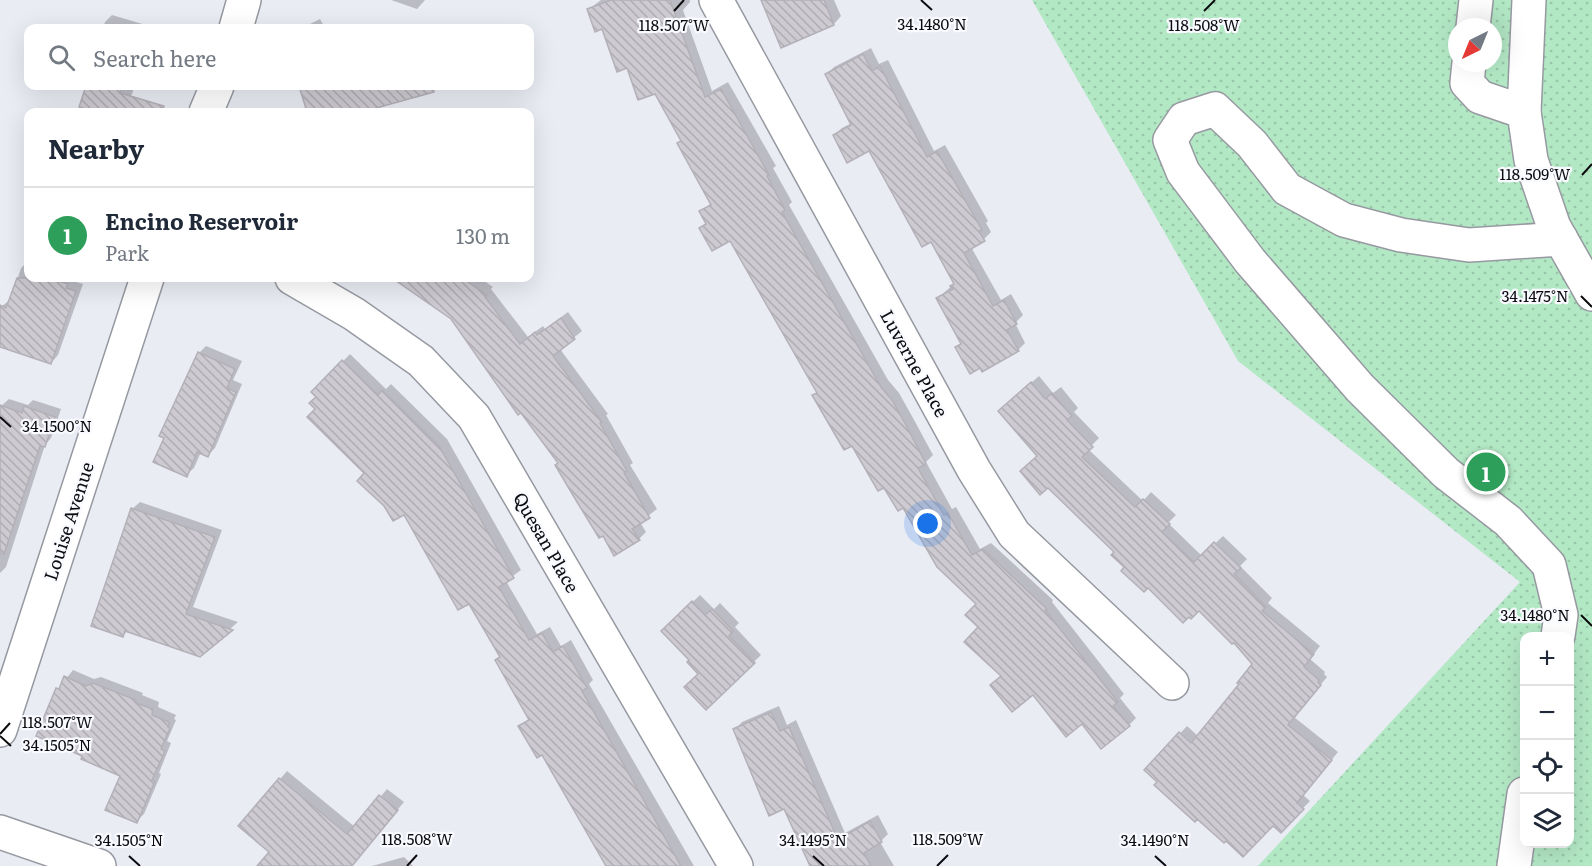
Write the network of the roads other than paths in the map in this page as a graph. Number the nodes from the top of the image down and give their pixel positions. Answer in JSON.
{"nodes":[{"id":1,"x":244,"y":0,"type":"edge"},
{"id":2,"x":716,"y":0,"type":"edge"},
{"id":3,"x":1476,"y":0,"type":"edge"},
{"id":4,"x":1529,"y":0,"type":"edge"},
{"id":5,"x":1474,"y":18,"type":"edge"},
{"id":6,"x":237,"y":24,"type":"edge"},
{"id":7,"x":1468,"y":72,"type":"edge"},
{"id":8,"x":215,"y":90,"type":"edge"},
{"id":9,"x":208,"y":108,"type":"edge"},
{"id":10,"x":1524,"y":112,"type":"junction"},
{"id":11,"x":1561,"y":239,"type":"junction"},
{"id":12,"x":146,"y":282,"type":"edge"},
{"id":13,"x":299,"y":282,"type":"edge"},
{"id":14,"x":1592,"y":294,"type":"edge"},
{"id":15,"x":1559,"y":632,"type":"edge"},
{"id":16,"x":1172,"y":683,"type":"dead end"},
{"id":17,"x":0,"y":730,"type":"edge"},
{"id":18,"x":1520,"y":823,"type":"edge"},
{"id":19,"x":0,"y":832,"type":"edge"},
{"id":20,"x":99,"y":866,"type":"edge"},
{"id":21,"x":736,"y":866,"type":"edge"},
{"id":22,"x":1514,"y":866,"type":"edge"}],
"edges":[{"from":1,"to":6,"type":"street"},
{"from":2,"to":16,"type":"street","name":"Luverne Place"},
{"from":3,"to":5,"type":"street"},
{"from":4,"to":10,"type":"street"},
{"from":7,"to":10,"type":"street"},
{"from":8,"to":9,"type":"street"},
{"from":10,"to":11,"type":"street"},
{"from":11,"to":14,"type":"street"},
{"from":11,"to":15,"type":"street"},
{"from":12,"to":17,"type":"street","name":"Louise Avenue"},
{"from":13,"to":21,"type":"street","name":"Quesan Place"},
{"from":18,"to":22,"type":"street"},
{"from":19,"to":20,"type":"street"}]}
